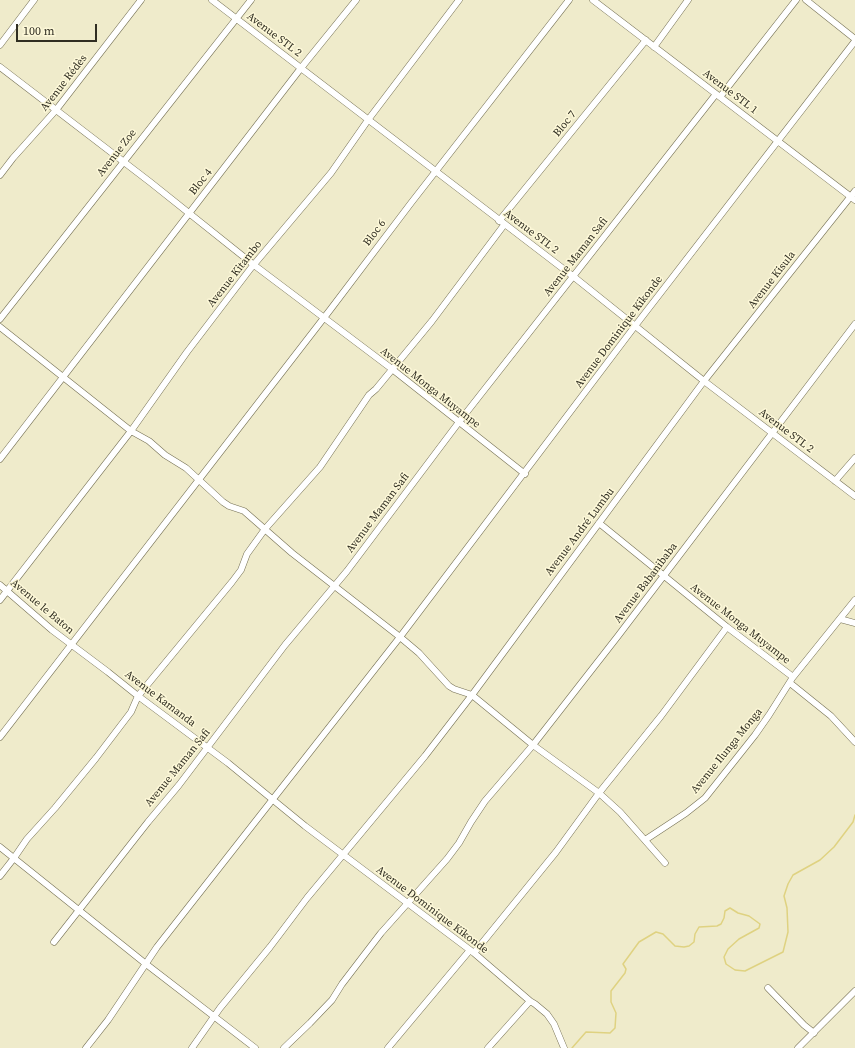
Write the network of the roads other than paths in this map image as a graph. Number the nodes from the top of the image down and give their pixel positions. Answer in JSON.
{"nodes":[{"id":1,"x":34,"y":0,"type":"edge"},
{"id":2,"x":140,"y":0,"type":"edge"},
{"id":3,"x":212,"y":0,"type":"edge"},
{"id":4,"x":251,"y":0,"type":"edge"},
{"id":5,"x":356,"y":0,"type":"edge"},
{"id":6,"x":460,"y":0,"type":"edge"},
{"id":7,"x":569,"y":0,"type":"edge"},
{"id":8,"x":593,"y":0,"type":"edge"},
{"id":9,"x":688,"y":0,"type":"edge"},
{"id":10,"x":796,"y":0,"type":"edge"},
{"id":11,"x":806,"y":0,"type":"edge"},
{"id":12,"x":236,"y":19,"type":"junction"},
{"id":13,"x":646,"y":40,"type":"junction"},
{"id":14,"x":855,"y":40,"type":"edge"},
{"id":15,"x":0,"y":45,"type":"edge"},
{"id":16,"x":654,"y":47,"type":"junction"},
{"id":17,"x":0,"y":67,"type":"edge"},
{"id":18,"x":301,"y":68,"type":"junction"},
{"id":19,"x":718,"y":95,"type":"junction"},
{"id":20,"x":56,"y":110,"type":"junction"},
{"id":21,"x":368,"y":120,"type":"junction"},
{"id":22,"x":778,"y":141,"type":"junction"},
{"id":23,"x":123,"y":162,"type":"junction"},
{"id":24,"x":436,"y":172,"type":"junction"},
{"id":25,"x":0,"y":175,"type":"edge"},
{"id":26,"x":854,"y":196,"type":"edge"},
{"id":27,"x":189,"y":213,"type":"junction"},
{"id":28,"x":502,"y":223,"type":"junction"},
{"id":29,"x":254,"y":265,"type":"junction"},
{"id":30,"x":574,"y":277,"type":"junction"},
{"id":31,"x":323,"y":318,"type":"junction"},
{"id":32,"x":0,"y":319,"type":"edge"},
{"id":33,"x":855,"y":324,"type":"edge"},
{"id":34,"x":635,"y":326,"type":"junction"},
{"id":35,"x":0,"y":327,"type":"edge"},
{"id":36,"x":392,"y":369,"type":"junction"},
{"id":37,"x":63,"y":377,"type":"junction"},
{"id":38,"x":704,"y":381,"type":"junction"},
{"id":39,"x":459,"y":422,"type":"junction"},
{"id":40,"x":130,"y":431,"type":"junction"},
{"id":41,"x":772,"y":433,"type":"junction"},
{"id":42,"x":855,"y":458,"type":"edge"},
{"id":43,"x":0,"y":459,"type":"edge"},
{"id":44,"x":525,"y":474,"type":"junction"},
{"id":45,"x":199,"y":480,"type":"junction"},
{"id":46,"x":835,"y":482,"type":"junction"},
{"id":47,"x":855,"y":496,"type":"edge"},
{"id":48,"x":599,"y":523,"type":"junction"},
{"id":49,"x":265,"y":529,"type":"junction"},
{"id":50,"x":663,"y":576,"type":"junction"},
{"id":51,"x":0,"y":585,"type":"edge"},
{"id":52,"x":334,"y":586,"type":"junction"},
{"id":53,"x":7,"y":591,"type":"junction"},
{"id":54,"x":0,"y":600,"type":"edge"},
{"id":55,"x":855,"y":600,"type":"edge"},
{"id":56,"x":840,"y":620,"type":"junction"},
{"id":57,"x":855,"y":623,"type":"edge"},
{"id":58,"x":727,"y":627,"type":"junction"},
{"id":59,"x":400,"y":637,"type":"junction"},
{"id":60,"x":72,"y":644,"type":"junction"},
{"id":61,"x":793,"y":677,"type":"junction"},
{"id":62,"x":790,"y":683,"type":"junction"},
{"id":63,"x":472,"y":695,"type":"junction"},
{"id":64,"x":138,"y":696,"type":"junction"},
{"id":65,"x":0,"y":737,"type":"edge"},
{"id":66,"x":855,"y":742,"type":"edge"},
{"id":67,"x":534,"y":745,"type":"junction"},
{"id":68,"x":208,"y":747,"type":"junction"},
{"id":69,"x":599,"y":793,"type":"junction"},
{"id":70,"x":273,"y":800,"type":"junction"},
{"id":71,"x":645,"y":840,"type":"junction"},
{"id":72,"x":0,"y":847,"type":"edge"},
{"id":73,"x":343,"y":855,"type":"junction"},
{"id":74,"x":14,"y":858,"type":"junction"},
{"id":75,"x":665,"y":863,"type":"dead end"},
{"id":76,"x":0,"y":876,"type":"edge"},
{"id":77,"x":408,"y":903,"type":"junction"},
{"id":78,"x":80,"y":910,"type":"junction"},
{"id":79,"x":54,"y":942,"type":"dead end"},
{"id":80,"x":472,"y":952,"type":"junction"},
{"id":81,"x":146,"y":964,"type":"junction"},
{"id":82,"x":768,"y":988,"type":"dead end"},
{"id":83,"x":855,"y":991,"type":"edge"},
{"id":84,"x":530,"y":1001,"type":"junction"},
{"id":85,"x":214,"y":1016,"type":"junction"},
{"id":86,"x":814,"y":1033,"type":"junction"},
{"id":87,"x":86,"y":1048,"type":"edge"},
{"id":88,"x":192,"y":1048,"type":"edge"},
{"id":89,"x":255,"y":1048,"type":"edge"},
{"id":90,"x":284,"y":1048,"type":"edge"},
{"id":91,"x":388,"y":1048,"type":"edge"},
{"id":92,"x":488,"y":1048,"type":"edge"},
{"id":93,"x":564,"y":1048,"type":"edge"},
{"id":94,"x":798,"y":1048,"type":"edge"}],
"edges":[{"from":1,"to":15,"type":"street"},
{"from":2,"to":20,"type":"street","name":"Avenue Rédès"},
{"from":3,"to":12,"type":"street","name":"Avenue STL 2"},
{"from":4,"to":12,"type":"street","name":"Avenue Zoe"},
{"from":5,"to":18,"type":"street","name":"Bloc 4"},
{"from":6,"to":21,"type":"street","name":"Avenue Kitambo"},
{"from":7,"to":24,"type":"street","name":"Bloc 6"},
{"from":8,"to":13,"type":"street","name":"Avenue STL 1"},
{"from":9,"to":16,"type":"street"},
{"from":10,"to":19,"type":"street","name":"Avenue Maman Safi"},
{"from":11,"to":14,"type":"street"},
{"from":12,"to":18,"type":"street","name":"Avenue STL 2"},
{"from":12,"to":23,"type":"street","name":"Avenue Zoe"},
{"from":13,"to":16,"type":"street","name":"Avenue STL 1"},
{"from":13,"to":28,"type":"street","name":"Bloc 7"},
{"from":14,"to":22,"type":"street","name":"Avenue Dominique Kikonde"},
{"from":16,"to":19,"type":"street","name":"Avenue STL 1"},
{"from":17,"to":20,"type":"street","name":"Avenue Monga Muyampe"},
{"from":18,"to":21,"type":"street","name":"Avenue STL 2"},
{"from":18,"to":27,"type":"street","name":"Bloc 4"},
{"from":19,"to":22,"type":"street","name":"Avenue STL 1"},
{"from":19,"to":30,"type":"street","name":"Avenue Maman Safi"},
{"from":20,"to":23,"type":"street","name":"Avenue Monga Muyampe"},
{"from":20,"to":25,"type":"street","name":"Avenue Rédès"},
{"from":21,"to":24,"type":"street","name":"Avenue STL 2"},
{"from":21,"to":29,"type":"street","name":"Avenue Kitambo"},
{"from":22,"to":26,"type":"street","name":"Avenue STL 1"},
{"from":22,"to":34,"type":"street","name":"Avenue Dominique Kikonde"},
{"from":23,"to":27,"type":"street","name":"Avenue Monga Muyampe"},
{"from":23,"to":32,"type":"street","name":"Avenue Zoe"},
{"from":24,"to":28,"type":"street","name":"Avenue STL 2"},
{"from":24,"to":31,"type":"street","name":"Bloc 6"},
{"from":26,"to":38,"type":"street","name":"Avenue Kisula"},
{"from":27,"to":29,"type":"street","name":"Avenue Monga Muyampe"},
{"from":27,"to":37,"type":"street","name":"Bloc 4"},
{"from":28,"to":30,"type":"street","name":"Avenue STL 2"},
{"from":28,"to":36,"type":"street","name":"Bloc 7"},
{"from":29,"to":31,"type":"street","name":"Avenue Monga Muyampe"},
{"from":29,"to":40,"type":"street","name":"Avenue Kitambo"},
{"from":30,"to":34,"type":"street","name":"Avenue STL 2"},
{"from":30,"to":39,"type":"street","name":"Avenue Maman Safi"},
{"from":31,"to":36,"type":"street","name":"Avenue Monga Muyampe"},
{"from":31,"to":45,"type":"street","name":"Bloc 6"},
{"from":33,"to":41,"type":"street","name":"Avenue Babanibaba"},
{"from":34,"to":38,"type":"street","name":"Avenue STL 2"},
{"from":34,"to":44,"type":"street","name":"Avenue Dominique Kikonde"},
{"from":35,"to":37,"type":"street"},
{"from":36,"to":39,"type":"street","name":"Avenue Monga Muyampe"},
{"from":36,"to":49,"type":"street","name":"Bloc 7"},
{"from":37,"to":40,"type":"street"},
{"from":37,"to":43,"type":"street","name":"Bloc 4"},
{"from":38,"to":41,"type":"street","name":"Avenue STL 2"},
{"from":38,"to":48,"type":"street","name":"Avenue André Lumbu"},
{"from":39,"to":44,"type":"street","name":"Avenue Monga Muyampe"},
{"from":39,"to":52,"type":"street","name":"Avenue Maman Safi"},
{"from":40,"to":45,"type":"street"},
{"from":40,"to":53,"type":"street","name":"Avenue Kitambo"},
{"from":41,"to":46,"type":"street","name":"Avenue STL 2"},
{"from":41,"to":50,"type":"street","name":"Avenue Babanibaba"},
{"from":42,"to":46,"type":"street"},
{"from":44,"to":59,"type":"street","name":"Avenue Dominique Kikonde"},
{"from":45,"to":49,"type":"street"},
{"from":45,"to":60,"type":"street","name":"Bloc 6"},
{"from":46,"to":47,"type":"street","name":"Avenue STL 2"},
{"from":48,"to":50,"type":"street","name":"Avenue Monga Muyampe"},
{"from":48,"to":63,"type":"street","name":"Avenue André Lumbu"},
{"from":49,"to":52,"type":"street"},
{"from":49,"to":64,"type":"street","name":"Bloc 7"},
{"from":50,"to":58,"type":"street","name":"Avenue Monga Muyampe"},
{"from":50,"to":67,"type":"street","name":"Avenue Babanibaba"},
{"from":51,"to":53,"type":"street","name":"Avenue le Baton"},
{"from":52,"to":59,"type":"street"},
{"from":52,"to":68,"type":"street","name":"Avenue Maman Safi"},
{"from":53,"to":54,"type":"street","name":"Avenue Kitambo"},
{"from":53,"to":60,"type":"street","name":"Avenue le Baton"},
{"from":55,"to":56,"type":"street","name":"Avenue Monga Muyampe"},
{"from":56,"to":57,"type":"street"},
{"from":56,"to":61,"type":"street","name":"Avenue Monga Muyampe"},
{"from":58,"to":61,"type":"street","name":"Avenue Monga Muyampe"},
{"from":58,"to":69,"type":"street"},
{"from":59,"to":63,"type":"street"},
{"from":59,"to":70,"type":"street","name":"Avenue Dominique Kikonde"},
{"from":60,"to":64,"type":"street","name":"Avenue Kamanda"},
{"from":60,"to":65,"type":"street","name":"Bloc 6"},
{"from":61,"to":62,"type":"street","name":"Avenue Ilunga Monga"},
{"from":62,"to":66,"type":"street"},
{"from":62,"to":71,"type":"street","name":"Avenue Ilunga Monga"},
{"from":63,"to":67,"type":"street"},
{"from":63,"to":73,"type":"street","name":"Avenue André Lumbu"},
{"from":64,"to":68,"type":"street","name":"Avenue Kamanda"},
{"from":64,"to":74,"type":"street","name":"Bloc 7"},
{"from":67,"to":69,"type":"street"},
{"from":67,"to":77,"type":"street","name":"Avenue Babanibaba"},
{"from":68,"to":70,"type":"street","name":"Avenue Kamanda"},
{"from":68,"to":78,"type":"street","name":"Avenue Maman Safi"},
{"from":69,"to":71,"type":"street"},
{"from":69,"to":80,"type":"street"},
{"from":70,"to":73,"type":"street","name":"Avenue Dominique Kikonde"},
{"from":70,"to":81,"type":"street","name":"Avenue Dominique Kikonde"},
{"from":71,"to":75,"type":"street"},
{"from":72,"to":74,"type":"street"},
{"from":73,"to":77,"type":"street","name":"Avenue Dominique Kikonde"},
{"from":73,"to":85,"type":"street","name":"Avenue André Lumbu"},
{"from":74,"to":76,"type":"street","name":"Bloc 7"},
{"from":74,"to":78,"type":"street"},
{"from":77,"to":80,"type":"street","name":"Avenue Dominique Kikonde"},
{"from":77,"to":90,"type":"street","name":"Avenue Babanibaba"},
{"from":78,"to":79,"type":"street","name":"Avenue Maman Safi"},
{"from":78,"to":81,"type":"street"},
{"from":80,"to":84,"type":"street","name":"Avenue Dominique Kikonde"},
{"from":80,"to":91,"type":"street"},
{"from":81,"to":85,"type":"street"},
{"from":81,"to":87,"type":"street","name":"Avenue Dominique Kikonde"},
{"from":82,"to":86,"type":"street"},
{"from":83,"to":86,"type":"street"},
{"from":84,"to":92,"type":"street"},
{"from":84,"to":93,"type":"street","name":"Avenue Dominique Kikonde"},
{"from":85,"to":88,"type":"street","name":"Avenue André Lumbu"},
{"from":85,"to":89,"type":"street"},
{"from":86,"to":94,"type":"street"}]}
